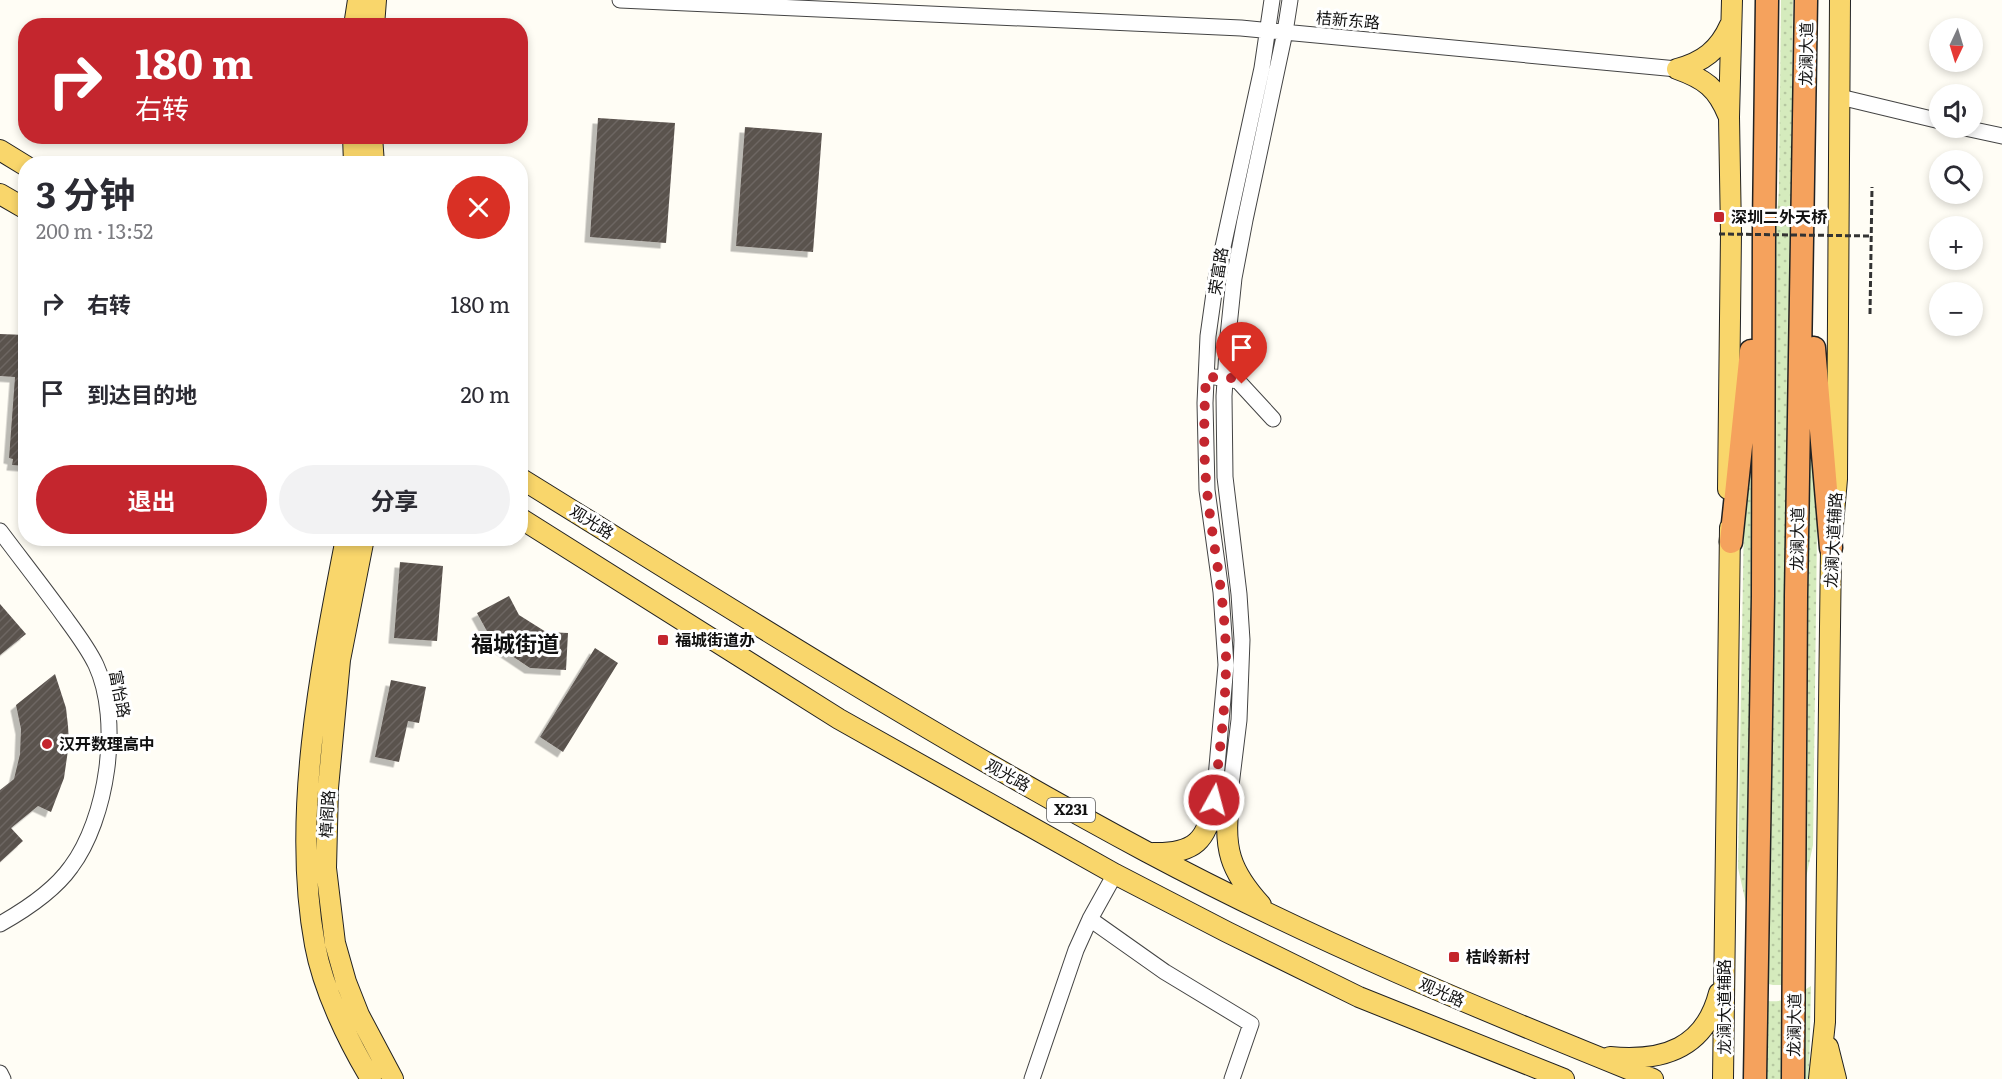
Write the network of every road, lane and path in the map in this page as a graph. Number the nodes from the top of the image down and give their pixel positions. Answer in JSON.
{"nodes":[{"id":1,"x":358,"y":0,"type":"edge"},
{"id":2,"x":376,"y":0,"type":"edge"},
{"id":3,"x":620,"y":0,"type":"edge"},
{"id":4,"x":1272,"y":0,"type":"edge"},
{"id":5,"x":1290,"y":0,"type":"edge"},
{"id":6,"x":1767,"y":0,"type":"edge"},
{"id":7,"x":1806,"y":0,"type":"edge"},
{"id":8,"x":1840,"y":0,"type":"edge"},
{"id":9,"x":1732,"y":10,"type":"edge"},
{"id":10,"x":355,"y":18,"type":"edge"},
{"id":11,"x":375,"y":18,"type":"edge"},
{"id":12,"x":1268,"y":30,"type":"junction"},
{"id":13,"x":1285,"y":32,"type":"junction"},
{"id":14,"x":1677,"y":69,"type":"junction"},
{"id":15,"x":1840,"y":97,"type":"junction"},
{"id":16,"x":1729,"y":117,"type":"junction"},
{"id":17,"x":1929,"y":118,"type":"edge"},
{"id":18,"x":1983,"y":132,"type":"edge"},
{"id":19,"x":2002,"y":136,"type":"edge"},
{"id":20,"x":0,"y":150,"type":"edge"},
{"id":21,"x":18,"y":161,"type":"edge"},
{"id":22,"x":1872,"y":187,"type":"dead end"},
{"id":23,"x":0,"y":194,"type":"edge"},
{"id":24,"x":18,"y":204,"type":"edge"},
{"id":25,"x":1804,"y":226,"type":"junction"},
{"id":26,"x":1764,"y":227,"type":"junction"},
{"id":27,"x":1719,"y":234,"type":"dead end"},
{"id":28,"x":1872,"y":236,"type":"junction"},
{"id":29,"x":1870,"y":314,"type":"dead end"},
{"id":30,"x":1206,"y":377,"type":"junction"},
{"id":31,"x":1225,"y":378,"type":"junction"},
{"id":32,"x":1273,"y":419,"type":"dead end"},
{"id":33,"x":528,"y":483,"type":"edge"},
{"id":34,"x":528,"y":523,"type":"edge"},
{"id":35,"x":0,"y":531,"type":"edge"},
{"id":36,"x":1731,"y":542,"type":"junction"},
{"id":37,"x":344,"y":546,"type":"edge"},
{"id":38,"x":362,"y":546,"type":"edge"},
{"id":39,"x":1831,"y":548,"type":"junction"},
{"id":40,"x":1221,"y":801,"type":"junction"},
{"id":41,"x":1148,"y":852,"type":"junction"},
{"id":42,"x":1115,"y":874,"type":"junction"},
{"id":43,"x":1269,"y":914,"type":"junction"},
{"id":44,"x":1090,"y":919,"type":"junction"},
{"id":45,"x":0,"y":924,"type":"edge"},
{"id":46,"x":1724,"y":976,"type":"junction"},
{"id":47,"x":1825,"y":1023,"type":"junction"},
{"id":48,"x":1593,"y":1055,"type":"junction"},
{"id":49,"x":0,"y":1073,"type":"edge"},
{"id":50,"x":3,"y":1079,"type":"edge"},
{"id":51,"x":371,"y":1079,"type":"edge"},
{"id":52,"x":393,"y":1079,"type":"edge"},
{"id":53,"x":1032,"y":1079,"type":"edge"},
{"id":54,"x":1232,"y":1079,"type":"edge"},
{"id":55,"x":1564,"y":1079,"type":"edge"},
{"id":56,"x":1653,"y":1079,"type":"edge"},
{"id":57,"x":1723,"y":1079,"type":"edge"},
{"id":58,"x":1755,"y":1079,"type":"edge"},
{"id":59,"x":1793,"y":1079,"type":"edge"},
{"id":60,"x":1819,"y":1079,"type":"edge"},
{"id":61,"x":1836,"y":1079,"type":"edge"}],
"edges":[{"from":1,"to":10,"type":"main road"},
{"from":2,"to":11,"type":"main road"},
{"from":3,"to":12,"type":"street","name":"桔新东路"},
{"from":4,"to":12,"type":"street","name":"荣富路"},
{"from":5,"to":13,"type":"street","name":"荣富路"},
{"from":6,"to":26,"type":"highway","name":"龙澜大道"},
{"from":7,"to":25,"type":"highway","name":"龙澜大道"},
{"from":8,"to":15,"type":"main road","name":"龙澜大道辅路"},
{"from":9,"to":14,"type":"main road"},
{"from":9,"to":16,"type":"main road","name":"龙澜大道辅路"},
{"from":12,"to":13,"type":"street","name":"桔新东路"},
{"from":12,"to":30,"type":"street","name":"荣富路"},
{"from":13,"to":14,"type":"street","name":"桔新东路"},
{"from":13,"to":31,"type":"street","name":"荣富路"},
{"from":14,"to":16,"type":"main road"},
{"from":15,"to":17,"type":"street"},
{"from":15,"to":39,"type":"main road","name":"龙澜大道辅路"},
{"from":16,"to":36,"type":"main road","name":"龙澜大道辅路"},
{"from":18,"to":19,"type":"street"},
{"from":20,"to":21,"type":"main road"},
{"from":22,"to":28,"type":"path"},
{"from":23,"to":24,"type":"main road"},
{"from":25,"to":39,"type":"highway"},
{"from":25,"to":59,"type":"highway","name":"龙澜大道"},
{"from":26,"to":36,"type":"highway"},
{"from":26,"to":58,"type":"highway","name":"龙澜大道"},
{"from":27,"to":28,"type":"path","bridge":true},
{"from":28,"to":29,"type":"path"},
{"from":30,"to":31,"type":"street"},
{"from":30,"to":40,"type":"street","name":"荣富路"},
{"from":31,"to":32,"type":"street"},
{"from":31,"to":40,"type":"street","name":"荣富路"},
{"from":33,"to":41,"type":"main road","name":"观光路","number":"X231"},
{"from":34,"to":42,"type":"main road","number":"X231"},
{"from":35,"to":45,"type":"street","name":"富怡路"},
{"from":36,"to":46,"type":"main road","name":"龙澜大道辅路"},
{"from":37,"to":51,"type":"main road","name":"樟阁路"},
{"from":38,"to":52,"type":"main road","name":"樟阁路"},
{"from":39,"to":47,"type":"main road","name":"龙澜大道辅路"},
{"from":40,"to":41,"type":"main road"},
{"from":40,"to":43,"type":"main road"},
{"from":41,"to":43,"type":"main road","name":"观光路","number":"X231"},
{"from":42,"to":44,"type":"street"},
{"from":42,"to":55,"type":"main road","number":"X231"},
{"from":43,"to":48,"type":"main road","name":"观光路","number":"X231"},
{"from":44,"to":53,"type":"street"},
{"from":44,"to":54,"type":"street"},
{"from":46,"to":48,"type":"main road"},
{"from":46,"to":57,"type":"main road","name":"龙澜大道辅路"},
{"from":47,"to":60,"type":"main road","name":"龙澜大道辅路"},
{"from":47,"to":61,"type":"main road"},
{"from":48,"to":56,"type":"main road","name":"观光路","number":"X231"},
{"from":49,"to":50,"type":"street"}]}
